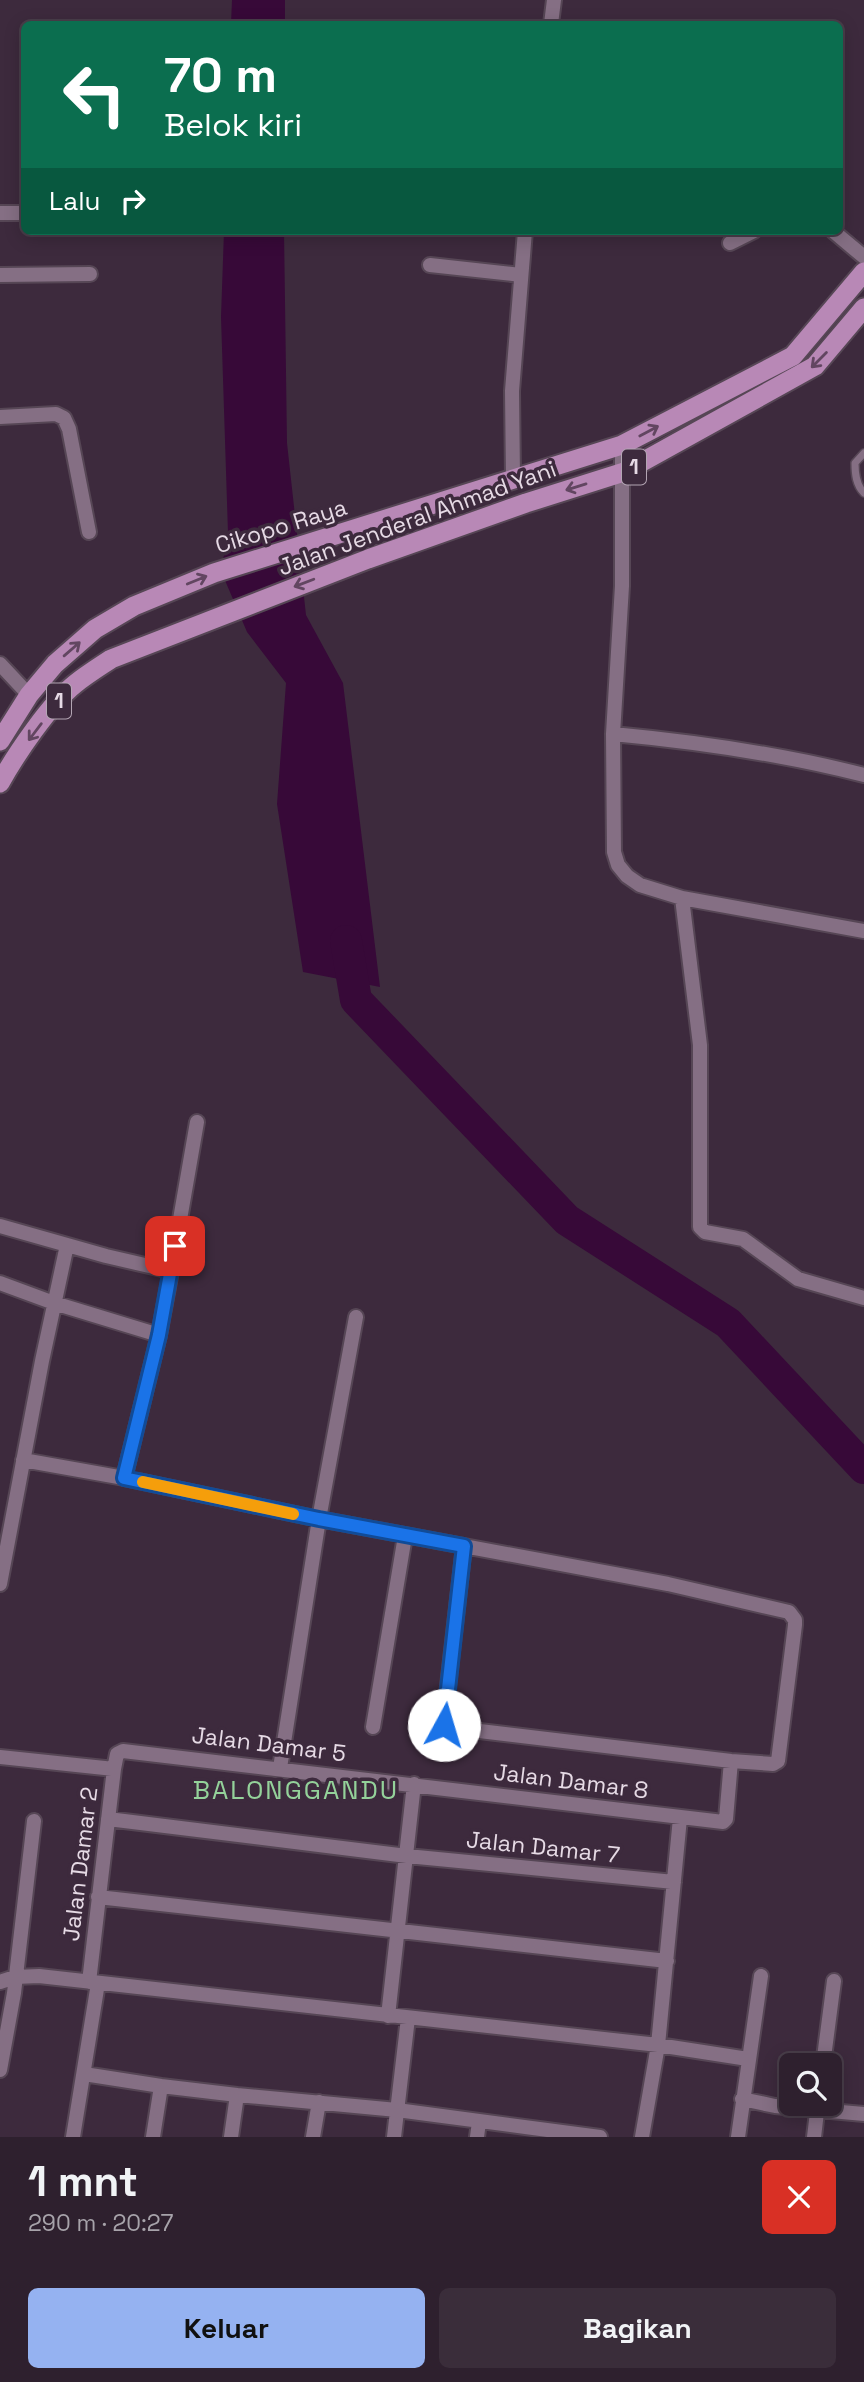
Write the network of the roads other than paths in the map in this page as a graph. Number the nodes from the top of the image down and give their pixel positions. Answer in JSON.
{"nodes":[{"id":1,"x":554,"y":0,"type":"edge"},
{"id":2,"x":551,"y":21,"type":"edge"},
{"id":3,"x":0,"y":213,"type":"edge"},
{"id":4,"x":21,"y":213,"type":"edge"},
{"id":5,"x":525,"y":235,"type":"edge"},
{"id":6,"x":746,"y":235,"type":"edge"},
{"id":7,"x":839,"y":235,"type":"edge"},
{"id":8,"x":730,"y":243,"type":"dead end"},
{"id":9,"x":864,"y":257,"type":"edge"},
{"id":10,"x":430,"y":265,"type":"dead end"},
{"id":11,"x":864,"y":272,"type":"edge"},
{"id":12,"x":90,"y":274,"type":"dead end"},
{"id":13,"x":0,"y":275,"type":"edge"},
{"id":14,"x":521,"y":275,"type":"junction"},
{"id":15,"x":864,"y":309,"type":"edge"},
{"id":16,"x":0,"y":417,"type":"edge"},
{"id":17,"x":622,"y":445,"type":"junction"},
{"id":18,"x":864,"y":453,"type":"edge"},
{"id":19,"x":624,"y":472,"type":"junction"},
{"id":20,"x":513,"y":478,"type":"junction"},
{"id":21,"x":864,"y":493,"type":"edge"},
{"id":22,"x":526,"y":503,"type":"junction"},
{"id":23,"x":89,"y":531,"type":"dead end"},
{"id":24,"x":0,"y":664,"type":"edge"},
{"id":25,"x":29,"y":695,"type":"junction"},
{"id":26,"x":613,"y":734,"type":"junction"},
{"id":27,"x":0,"y":741,"type":"edge"},
{"id":28,"x":864,"y":775,"type":"edge"},
{"id":29,"x":0,"y":783,"type":"edge"},
{"id":30,"x":682,"y":898,"type":"junction"},
{"id":31,"x":864,"y":931,"type":"edge"},
{"id":32,"x":197,"y":1122,"type":"dead end"},
{"id":33,"x":0,"y":1226,"type":"edge"},
{"id":34,"x":67,"y":1245,"type":"junction"},
{"id":35,"x":171,"y":1271,"type":"junction"},
{"id":36,"x":0,"y":1283,"type":"edge"},
{"id":37,"x":864,"y":1298,"type":"edge"},
{"id":38,"x":54,"y":1303,"type":"junction"},
{"id":39,"x":356,"y":1317,"type":"dead end"},
{"id":40,"x":159,"y":1335,"type":"junction"},
{"id":41,"x":23,"y":1460,"type":"junction"},
{"id":42,"x":124,"y":1478,"type":"junction"},
{"id":43,"x":0,"y":1498,"type":"edge"},
{"id":44,"x":15,"y":1500,"type":"junction"},
{"id":45,"x":319,"y":1519,"type":"junction"},
{"id":46,"x":405,"y":1536,"type":"junction"},
{"id":47,"x":464,"y":1546,"type":"junction"},
{"id":48,"x":0,"y":1584,"type":"edge"},
{"id":49,"x":373,"y":1727,"type":"dead end"},
{"id":50,"x":119,"y":1752,"type":"joint"},
{"id":51,"x":0,"y":1756,"type":"edge"},
{"id":52,"x":731,"y":1761,"type":"junction"},
{"id":53,"x":280,"y":1768,"type":"junction"},
{"id":54,"x":114,"y":1769,"type":"junction"},
{"id":55,"x":414,"y":1784,"type":"junction"},
{"id":56,"x":680,"y":1818,"type":"junction"},
{"id":57,"x":108,"y":1819,"type":"junction"},
{"id":58,"x":34,"y":1821,"type":"dead end"},
{"id":59,"x":407,"y":1856,"type":"junction"},
{"id":60,"x":674,"y":1882,"type":"junction"},
{"id":61,"x":98,"y":1896,"type":"junction"},
{"id":62,"x":397,"y":1932,"type":"junction"},
{"id":63,"x":667,"y":1961,"type":"junction"},
{"id":64,"x":761,"y":1976,"type":"dead end"},
{"id":65,"x":7,"y":1979,"type":"edge"},
{"id":66,"x":834,"y":1981,"type":"dead end"},
{"id":67,"x":94,"y":1982,"type":"junction"},
{"id":68,"x":388,"y":2016,"type":"junction"},
{"id":69,"x":408,"y":2018,"type":"junction"},
{"id":70,"x":658,"y":2045,"type":"junction"},
{"id":71,"x":2,"y":2046,"type":"edge"},
{"id":72,"x":825,"y":2053,"type":"edge"},
{"id":73,"x":748,"y":2059,"type":"junction"},
{"id":74,"x":0,"y":2070,"type":"edge"},
{"id":75,"x":84,"y":2074,"type":"junction"},
{"id":76,"x":161,"y":2086,"type":"junction"},
{"id":77,"x":237,"y":2095,"type":"junction"},
{"id":78,"x":742,"y":2099,"type":"junction"},
{"id":79,"x":319,"y":2102,"type":"junction"},
{"id":80,"x":779,"y":2106,"type":"edge"},
{"id":81,"x":397,"y":2109,"type":"junction"},
{"id":82,"x":842,"y":2110,"type":"edge"},
{"id":83,"x":864,"y":2114,"type":"edge"},
{"id":84,"x":817,"y":2116,"type":"edge"},
{"id":85,"x":478,"y":2130,"type":"edge"},
{"id":86,"x":559,"y":2135,"type":"edge"},
{"id":87,"x":74,"y":2137,"type":"edge"},
{"id":88,"x":153,"y":2137,"type":"edge"},
{"id":89,"x":231,"y":2137,"type":"edge"},
{"id":90,"x":313,"y":2137,"type":"edge"},
{"id":91,"x":394,"y":2137,"type":"edge"},
{"id":92,"x":600,"y":2137,"type":"edge"},
{"id":93,"x":642,"y":2137,"type":"edge"},
{"id":94,"x":738,"y":2137,"type":"edge"},
{"id":95,"x":814,"y":2137,"type":"edge"}],
"edges":[{"from":1,"to":2,"type":"street"},
{"from":3,"to":4,"type":"street"},
{"from":5,"to":14,"type":"street"},
{"from":6,"to":8,"type":"street"},
{"from":7,"to":9,"type":"street"},
{"from":10,"to":14,"type":"street"},
{"from":17,"to":11,"type":"highway","number":"1","one_way":true},
{"from":12,"to":13,"type":"street"},
{"from":14,"to":20,"type":"street"},
{"from":15,"to":19,"type":"highway","name":"Jalan Jenderal Ahmad Yani","number":"1","one_way":true},
{"from":16,"to":23,"type":"street"},
{"from":17,"to":19,"type":"street"},
{"from":17,"to":20,"type":"highway","number":"1"},
{"from":18,"to":21,"type":"lane"},
{"from":19,"to":22,"type":"highway","name":"Jalan Jenderal Ahmad Yani","number":"1","one_way":true},
{"from":19,"to":26,"type":"street"},
{"from":20,"to":22,"type":"highway"},
{"from":25,"to":20,"type":"highway","name":"Cikopo Raya","number":"1","one_way":true},
{"from":22,"to":29,"type":"highway","name":"Jalan Jenderal Ahmad Yani","number":"1","one_way":true},
{"from":24,"to":25,"type":"street"},
{"from":25,"to":27,"type":"highway","number":"1"},
{"from":26,"to":28,"type":"street"},
{"from":26,"to":30,"type":"street"},
{"from":30,"to":31,"type":"street"},
{"from":30,"to":37,"type":"street"},
{"from":32,"to":35,"type":"street"},
{"from":33,"to":34,"type":"street"},
{"from":34,"to":35,"type":"street"},
{"from":34,"to":38,"type":"street"},
{"from":35,"to":40,"type":"street"},
{"from":36,"to":38,"type":"street"},
{"from":38,"to":40,"type":"street"},
{"from":38,"to":41,"type":"street"},
{"from":39,"to":45,"type":"street"},
{"from":40,"to":42,"type":"street"},
{"from":41,"to":42,"type":"street"},
{"from":41,"to":44,"type":"street"},
{"from":42,"to":45,"type":"street"},
{"from":43,"to":44,"type":"street"},
{"from":44,"to":48,"type":"street"},
{"from":45,"to":46,"type":"street"},
{"from":45,"to":53,"type":"street"},
{"from":46,"to":47,"type":"street"},
{"from":46,"to":49,"type":"street"},
{"from":47,"to":52,"type":"street"},
{"from":47,"to":52,"type":"street"},
{"from":50,"to":53,"type":"street","name":"Jalan Damar 5"},
{"from":50,"to":54,"type":"street","name":"Jalan Damar 2"},
{"from":51,"to":54,"type":"street"},
{"from":52,"to":56,"type":"street","name":"Jalan Damar 8"},
{"from":53,"to":55,"type":"street","name":"Jalan Damar 5"},
{"from":54,"to":57,"type":"street","name":"Jalan Damar 2"},
{"from":55,"to":56,"type":"street","name":"Jalan Damar 8"},
{"from":55,"to":59,"type":"street"},
{"from":56,"to":60,"type":"street"},
{"from":57,"to":59,"type":"street","name":"Jalan Damar 7"},
{"from":57,"to":61,"type":"street","name":"Jalan Damar 2"},
{"from":58,"to":65,"type":"street"},
{"from":59,"to":60,"type":"street","name":"Jalan Damar 7"},
{"from":59,"to":62,"type":"street"},
{"from":60,"to":63,"type":"street"},
{"from":61,"to":62,"type":"street"},
{"from":61,"to":67,"type":"street","name":"Jalan Damar 2"},
{"from":62,"to":63,"type":"street"},
{"from":62,"to":68,"type":"street"},
{"from":63,"to":70,"type":"street"},
{"from":64,"to":73,"type":"street"},
{"from":65,"to":67,"type":"street"},
{"from":65,"to":71,"type":"street"},
{"from":66,"to":72,"type":"street"},
{"from":67,"to":68,"type":"street"},
{"from":67,"to":75,"type":"street","name":"Jalan Damar 2"},
{"from":68,"to":69,"type":"street"},
{"from":69,"to":70,"type":"street"},
{"from":69,"to":81,"type":"street"},
{"from":70,"to":73,"type":"street"},
{"from":70,"to":93,"type":"street"},
{"from":71,"to":74,"type":"street"},
{"from":73,"to":78,"type":"street"},
{"from":75,"to":76,"type":"street"},
{"from":75,"to":87,"type":"street","name":"Jalan Damar 2"},
{"from":76,"to":77,"type":"street"},
{"from":76,"to":88,"type":"street"},
{"from":77,"to":79,"type":"street"},
{"from":77,"to":89,"type":"street"},
{"from":78,"to":80,"type":"street"},
{"from":78,"to":94,"type":"street"},
{"from":79,"to":81,"type":"street"},
{"from":79,"to":90,"type":"street"},
{"from":81,"to":85,"type":"street"},
{"from":81,"to":91,"type":"street"},
{"from":82,"to":83,"type":"street"},
{"from":84,"to":95,"type":"street"},
{"from":85,"to":86,"type":"street"},
{"from":86,"to":92,"type":"street"}]}
